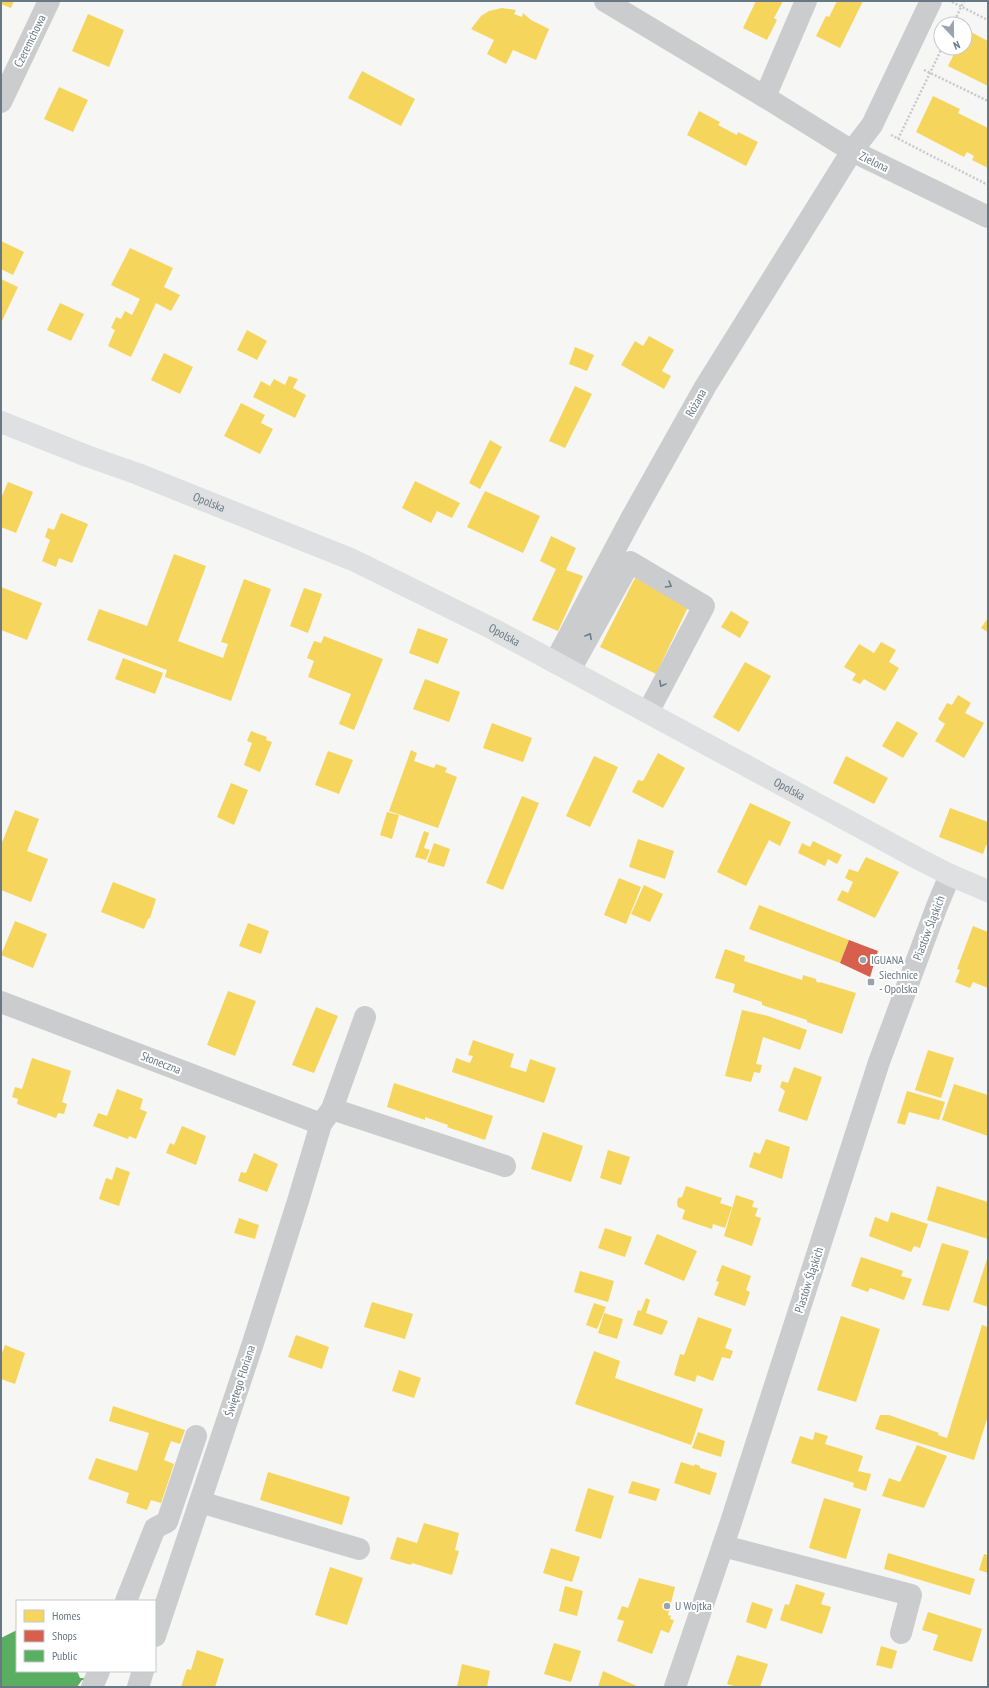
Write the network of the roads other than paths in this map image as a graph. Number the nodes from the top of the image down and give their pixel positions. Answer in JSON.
{"nodes":[{"id":1,"x":50,"y":1,"type":"edge"},
{"id":2,"x":605,"y":1,"type":"edge"},
{"id":3,"x":806,"y":1,"type":"edge"},
{"id":4,"x":932,"y":1,"type":"edge"},
{"id":5,"x":765,"y":97,"type":"junction"},
{"id":6,"x":1,"y":102,"type":"edge"},
{"id":7,"x":852,"y":151,"type":"junction"},
{"id":8,"x":988,"y":217,"type":"edge"},
{"id":9,"x":1,"y":422,"type":"edge"},
{"id":10,"x":563,"y":666,"type":"junction"},
{"id":11,"x":648,"y":712,"type":"junction"},
{"id":12,"x":950,"y":875,"type":"junction"},
{"id":13,"x":988,"y":892,"type":"edge"},
{"id":14,"x":1,"y":1002,"type":"edge"},
{"id":15,"x":365,"y":1017,"type":"dead end"},
{"id":16,"x":327,"y":1117,"type":"junction"},
{"id":17,"x":505,"y":1166,"type":"dead end"},
{"id":18,"x":196,"y":1436,"type":"dead end"},
{"id":19,"x":200,"y":1502,"type":"junction"},
{"id":20,"x":723,"y":1546,"type":"junction"},
{"id":21,"x":359,"y":1549,"type":"dead end"},
{"id":22,"x":126,"y":1600,"type":"edge"},
{"id":23,"x":156,"y":1633,"type":"edge"},
{"id":24,"x":901,"y":1633,"type":"dead end"},
{"id":25,"x":99,"y":1672,"type":"edge"},
{"id":26,"x":143,"y":1672,"type":"edge"},
{"id":27,"x":92,"y":1687,"type":"edge"},
{"id":28,"x":138,"y":1687,"type":"edge"},
{"id":29,"x":675,"y":1687,"type":"edge"}],
"edges":[{"from":1,"to":6,"type":"street","name":"Czeremchowa"},
{"from":2,"to":5,"type":"street","name":"Zielona"},
{"from":3,"to":5,"type":"street"},
{"from":4,"to":7,"type":"street","name":"Różana"},
{"from":5,"to":7,"type":"street","name":"Zielona"},
{"from":7,"to":8,"type":"street","name":"Zielona"},
{"from":7,"to":10,"type":"street","name":"Różana"},
{"from":9,"to":10,"type":"main road","name":"Opolska"},
{"from":10,"to":11,"type":"main road","name":"Opolska"},
{"from":10,"to":11,"type":"street","one_way":true},
{"from":11,"to":12,"type":"main road","name":"Opolska"},
{"from":12,"to":13,"type":"main road","name":"Opolska"},
{"from":12,"to":20,"type":"street","name":"Piastów Śląskich"},
{"from":14,"to":16,"type":"street","name":"Słoneczna"},
{"from":15,"to":16,"type":"street","name":"Świętego Floriana"},
{"from":16,"to":17,"type":"street","name":"Słoneczna"},
{"from":16,"to":19,"type":"street","name":"Świętego Floriana"},
{"from":18,"to":22,"type":"street"},
{"from":19,"to":21,"type":"street"},
{"from":19,"to":23,"type":"street","name":"Świętego Floriana"},
{"from":20,"to":24,"type":"street"},
{"from":20,"to":29,"type":"street","name":"Piastów Śląskich"},
{"from":25,"to":27,"type":"street"},
{"from":26,"to":28,"type":"street"}]}
